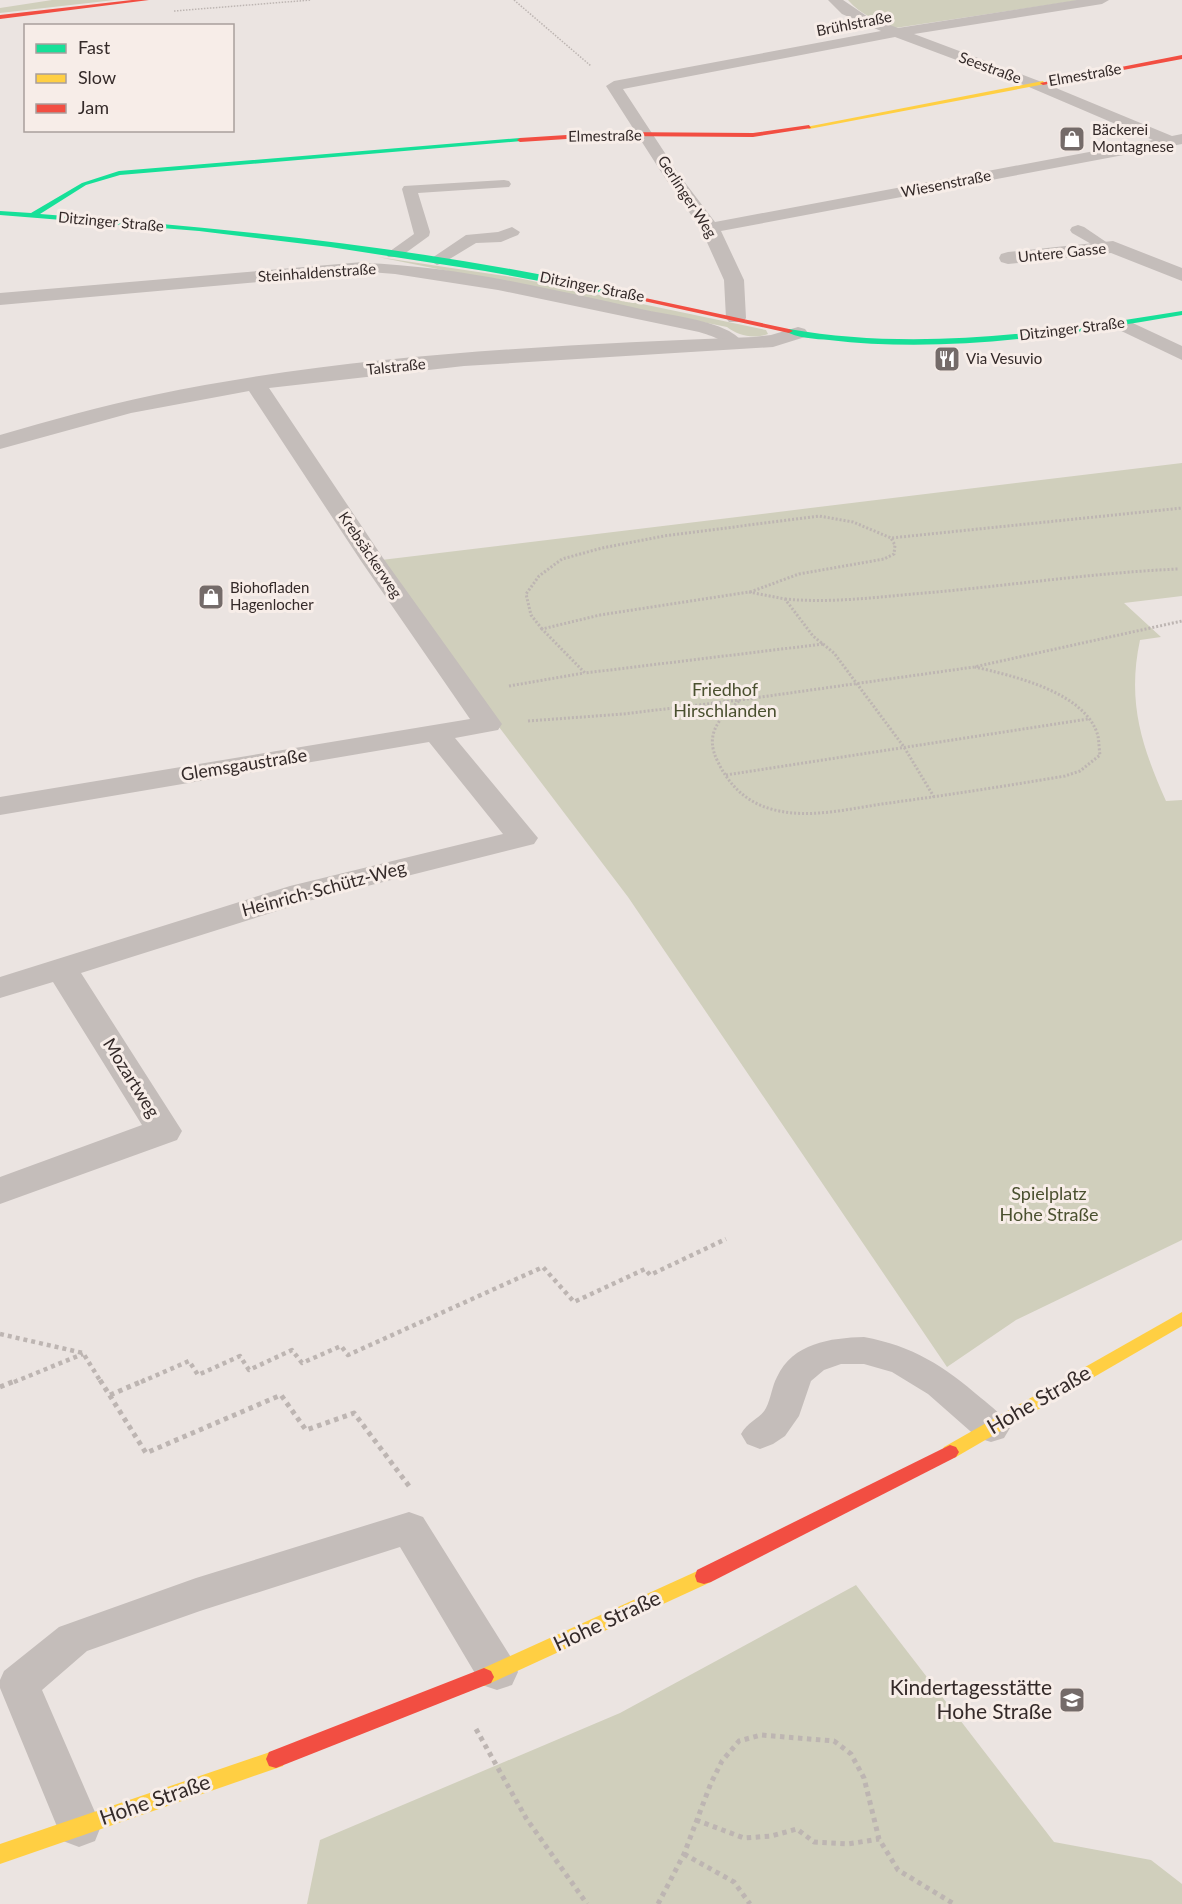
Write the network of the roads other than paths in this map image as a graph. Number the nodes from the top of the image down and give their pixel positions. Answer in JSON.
{"nodes":[{"id":1,"x":146,"y":0,"type":"edge"},
{"id":2,"x":835,"y":0,"type":"edge"},
{"id":3,"x":1102,"y":0,"type":"edge"},
{"id":4,"x":0,"y":17,"type":"edge"},
{"id":5,"x":895,"y":33,"type":"junction"},
{"id":6,"x":1182,"y":57,"type":"edge"},
{"id":7,"x":1034,"y":84,"type":"junction"},
{"id":8,"x":614,"y":86,"type":"joint"},
{"id":9,"x":647,"y":135,"type":"junction"},
{"id":10,"x":1178,"y":142,"type":"edge"},
{"id":11,"x":504,"y":184,"type":"dead end"},
{"id":12,"x":0,"y":213,"type":"edge"},
{"id":13,"x":33,"y":215,"type":"junction"},
{"id":14,"x":710,"y":228,"type":"junction"},
{"id":15,"x":1078,"y":230,"type":"dead end"},
{"id":16,"x":512,"y":232,"type":"dead end"},
{"id":17,"x":1107,"y":248,"type":"junction"},
{"id":18,"x":394,"y":254,"type":"junction"},
{"id":19,"x":1008,"y":258,"type":"dead end"},
{"id":20,"x":437,"y":260,"type":"junction"},
{"id":21,"x":363,"y":268,"type":"joint"},
{"id":22,"x":1182,"y":275,"type":"edge"},
{"id":23,"x":0,"y":299,"type":"edge"},
{"id":24,"x":1182,"y":313,"type":"edge"},
{"id":25,"x":736,"y":318,"type":"junction"},
{"id":26,"x":1122,"y":324,"type":"junction"},
{"id":27,"x":798,"y":333,"type":"junction"},
{"id":28,"x":734,"y":344,"type":"junction"},
{"id":29,"x":1182,"y":354,"type":"edge"},
{"id":30,"x":255,"y":384,"type":"junction"},
{"id":31,"x":0,"y":442,"type":"edge"},
{"id":32,"x":488,"y":724,"type":"joint"},
{"id":33,"x":437,"y":734,"type":"junction"},
{"id":34,"x":0,"y":806,"type":"edge"},
{"id":35,"x":61,"y":968,"type":"junction"},
{"id":36,"x":0,"y":988,"type":"edge"},
{"id":37,"x":0,"y":1191,"type":"edge"},
{"id":38,"x":1182,"y":1318,"type":"edge"},
{"id":39,"x":991,"y":1428,"type":"junction"},
{"id":40,"x":760,"y":1434,"type":"dead end"},
{"id":41,"x":497,"y":1672,"type":"junction"},
{"id":42,"x":79,"y":1826,"type":"junction"},
{"id":43,"x":0,"y":1854,"type":"edge"}],
"edges":[{"from":1,"to":4,"type":"street"},
{"from":2,"to":5,"type":"street","name":"Seestraße"},
{"from":3,"to":5,"type":"street","name":"Brühlstraße"},
{"from":5,"to":7,"type":"street","name":"Seestraße"},
{"from":5,"to":8,"type":"street","name":"Brühlstraße"},
{"from":6,"to":7,"type":"street","name":"Elmestraße"},
{"from":7,"to":9,"type":"street","name":"Elmestraße"},
{"from":7,"to":10,"type":"street","name":"Seestraße"},
{"from":8,"to":9,"type":"street","name":"Gerlinger Weg"},
{"from":9,"to":13,"type":"street","name":"Elmestraße"},
{"from":9,"to":14,"type":"street","name":"Gerlinger Weg"},
{"from":10,"to":14,"type":"street","name":"Wiesenstraße"},
{"from":11,"to":18,"type":"lane"},
{"from":12,"to":13,"type":"street","name":"Ditzinger Straße"},
{"from":13,"to":18,"type":"street","name":"Ditzinger Straße"},
{"from":14,"to":25,"type":"street","name":"Gerlinger Weg"},
{"from":15,"to":17,"type":"lane"},
{"from":16,"to":20,"type":"lane"},
{"from":17,"to":19,"type":"street","name":"Untere Gasse"},
{"from":17,"to":22,"type":"street","name":"Untere Gasse"},
{"from":18,"to":20,"type":"street","name":"Ditzinger Straße"},
{"from":20,"to":25,"type":"street","name":"Ditzinger Straße"},
{"from":21,"to":23,"type":"street","name":"Steinhaldenstraße"},
{"from":21,"to":28,"type":"lane","name":"Steinhaldenstraße"},
{"from":24,"to":26,"type":"street","name":"Ditzinger Straße"},
{"from":25,"to":27,"type":"street","name":"Ditzinger Straße"},
{"from":26,"to":27,"type":"street","name":"Ditzinger Straße"},
{"from":26,"to":29,"type":"street"},
{"from":27,"to":28,"type":"street","name":"Talstraße"},
{"from":28,"to":30,"type":"street","name":"Talstraße"},
{"from":30,"to":31,"type":"street","name":"Talstraße"},
{"from":30,"to":32,"type":"street","name":"Krebsäckerweg"},
{"from":32,"to":33,"type":"street","name":"Glemsgaustraße"},
{"from":33,"to":34,"type":"street","name":"Glemsgaustraße"},
{"from":33,"to":35,"type":"street","name":"Heinrich-Schütz-Weg"},
{"from":35,"to":36,"type":"street","name":"Heinrich-Schütz-Weg"},
{"from":35,"to":37,"type":"street","name":"Mozartweg"},
{"from":38,"to":39,"type":"street","name":"Hohe Straße"},
{"from":39,"to":40,"type":"lane"},
{"from":39,"to":41,"type":"street","name":"Hohe Straße"},
{"from":41,"to":42,"type":"street","name":"Hohe Straße"},
{"from":41,"to":42,"type":"lane"},
{"from":42,"to":43,"type":"street","name":"Hohe Straße"}]}
